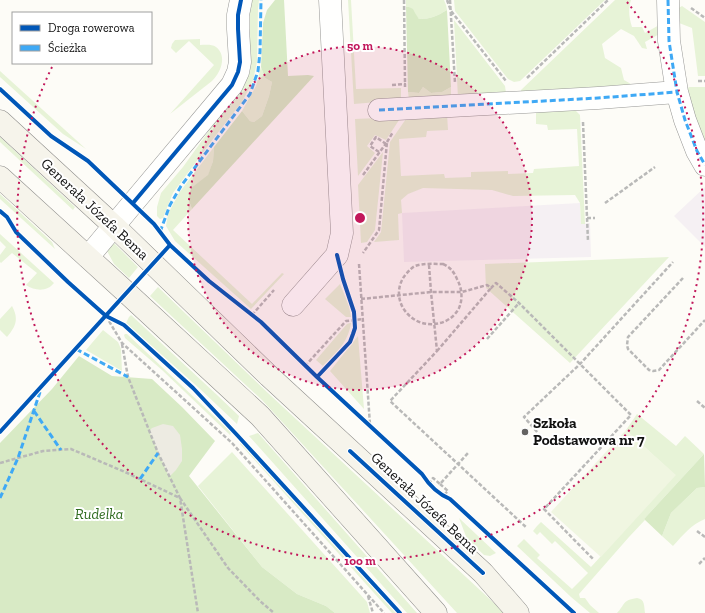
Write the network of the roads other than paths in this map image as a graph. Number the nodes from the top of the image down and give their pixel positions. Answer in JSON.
{"nodes":[{"id":1,"x":241,"y":0,"type":"edge"},
{"id":2,"x":330,"y":0,"type":"edge"},
{"id":3,"x":668,"y":0,"type":"edge"},
{"id":4,"x":677,"y":92,"type":"junction"},
{"id":5,"x":379,"y":110,"type":"dead end"},
{"id":6,"x":0,"y":121,"type":"edge"},
{"id":7,"x":705,"y":165,"type":"edge"},
{"id":8,"x":0,"y":177,"type":"edge"},
{"id":9,"x":114,"y":226,"type":"junction"},
{"id":10,"x":88,"y":257,"type":"junction"},
{"id":11,"x":293,"y":305,"type":"dead end"},
{"id":12,"x":483,"y":573,"type":"junction"},
{"id":13,"x":436,"y":613,"type":"edge"},
{"id":14,"x":518,"y":613,"type":"edge"},
{"id":15,"x":534,"y":613,"type":"edge"}],
"edges":[{"from":1,"to":9,"type":"street"},
{"from":2,"to":11,"type":"street"},
{"from":3,"to":4,"type":"street"},
{"from":4,"to":5,"type":"street"},
{"from":4,"to":7,"type":"street"},
{"from":6,"to":9,"type":"main road","name":"Generała Józefa Bema"},
{"from":8,"to":10,"type":"main road"},
{"from":9,"to":10,"type":"street"},
{"from":9,"to":12,"type":"main road","name":"Generała Józefa Bema"},
{"from":10,"to":13,"type":"main road"},
{"from":12,"to":14,"type":"main road","name":"Generała Józefa Bema"},
{"from":12,"to":15,"type":"main road"}]}
